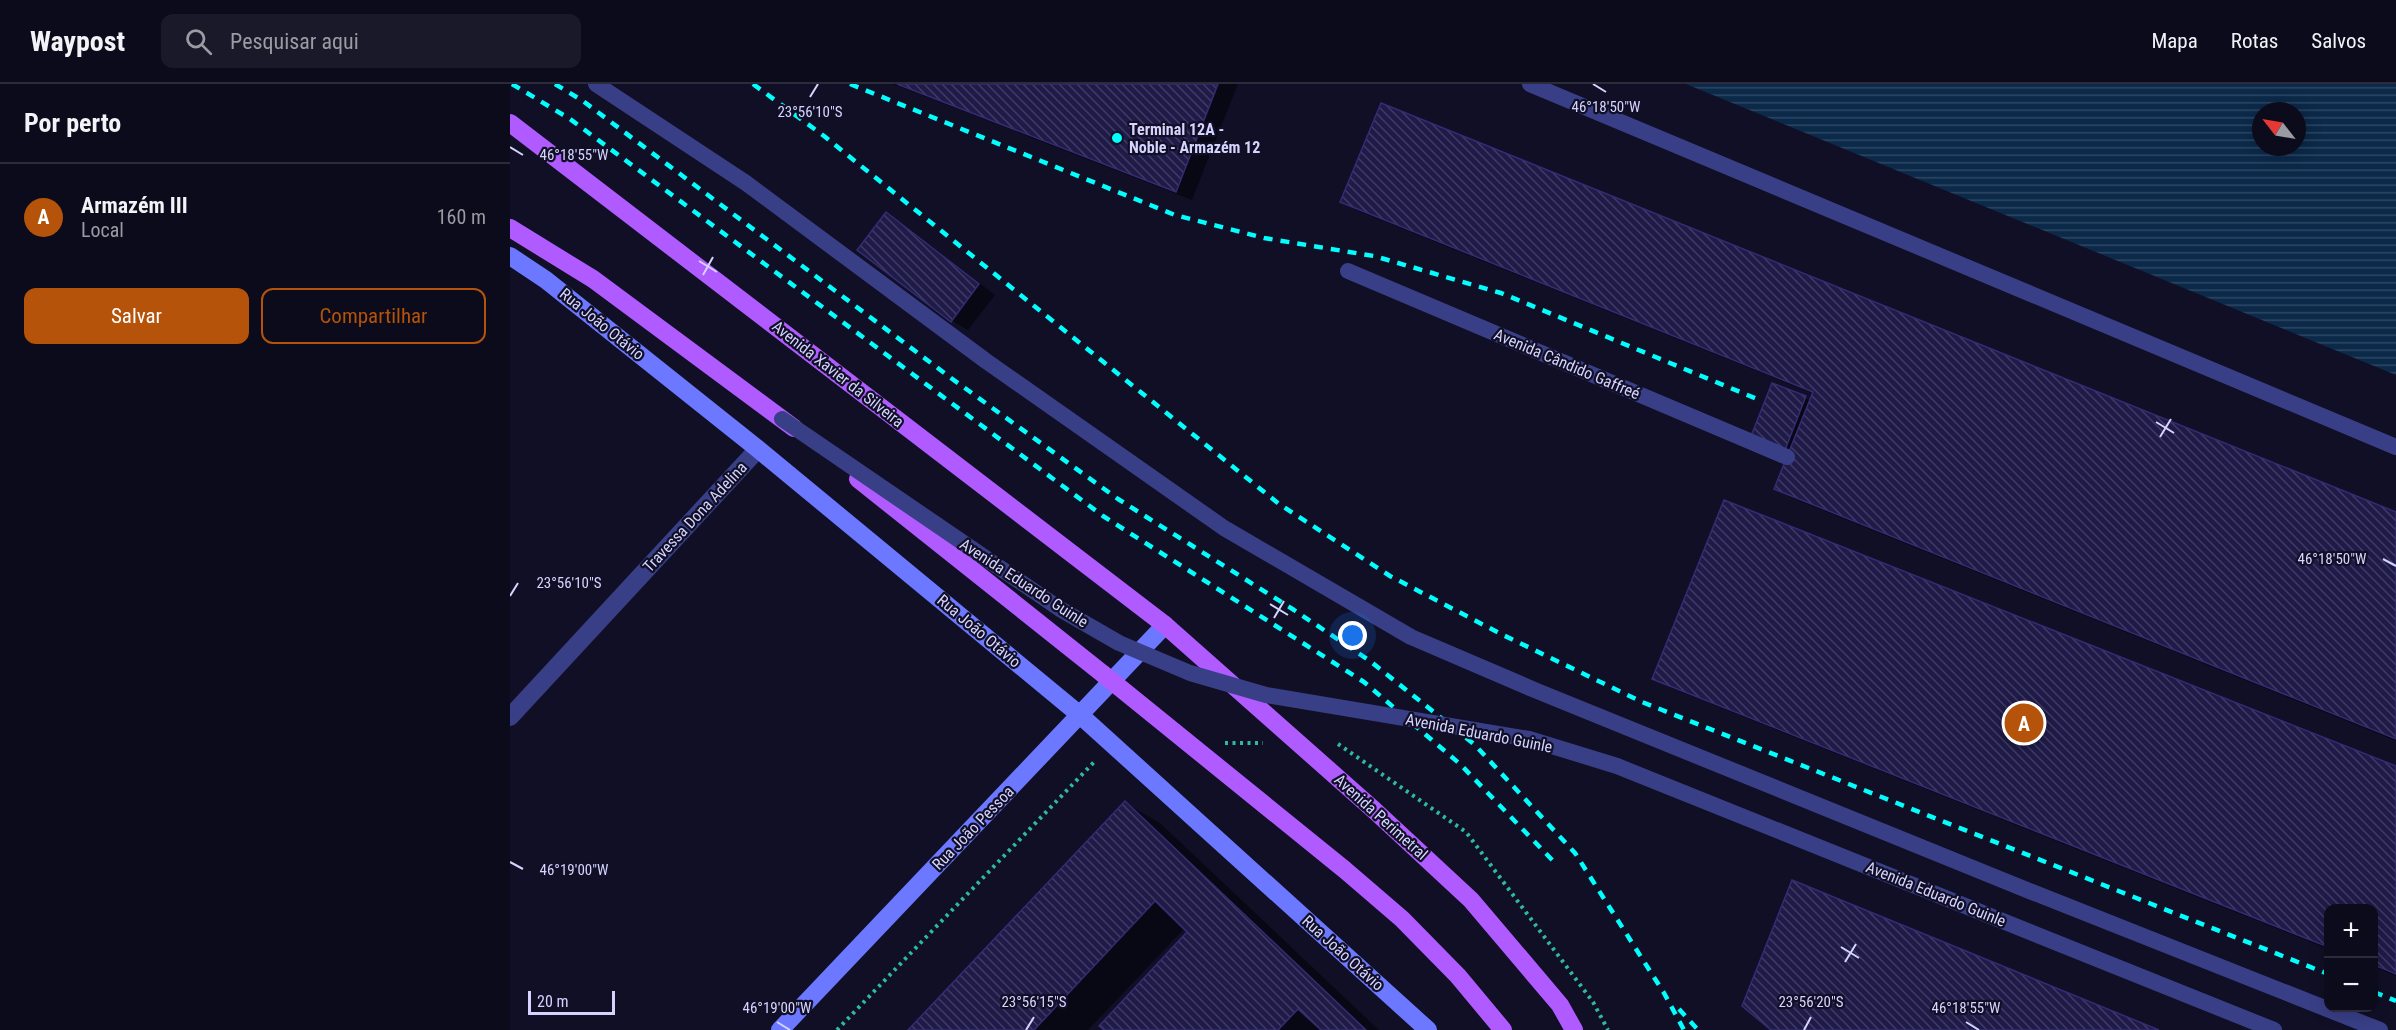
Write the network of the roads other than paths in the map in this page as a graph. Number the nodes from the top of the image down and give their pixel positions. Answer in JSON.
{"nodes":[{"id":1,"x":596,"y":84,"type":"edge"},
{"id":2,"x":1530,"y":84,"type":"edge"},
{"id":3,"x":510,"y":123,"type":"edge"},
{"id":4,"x":510,"y":228,"type":"edge"},
{"id":5,"x":510,"y":256,"type":"edge"},
{"id":6,"x":1348,"y":271,"type":"dead end"},
{"id":7,"x":782,"y":418,"type":"junction"},
{"id":8,"x":2396,"y":447,"type":"edge"},
{"id":9,"x":758,"y":449,"type":"junction"},
{"id":10,"x":1787,"y":457,"type":"dead end"},
{"id":11,"x":1164,"y":625,"type":"junction"},
{"id":12,"x":1080,"y":715,"type":"junction"},
{"id":13,"x":510,"y":717,"type":"edge"},
{"id":14,"x":780,"y":1030,"type":"edge"},
{"id":15,"x":1428,"y":1030,"type":"edge"},
{"id":16,"x":1503,"y":1030,"type":"edge"},
{"id":17,"x":1574,"y":1030,"type":"edge"},
{"id":18,"x":2274,"y":1030,"type":"edge"},
{"id":19,"x":2380,"y":1030,"type":"edge"}],
"edges":[{"from":1,"to":19,"type":"lane"},
{"from":2,"to":8,"type":"lane"},
{"from":3,"to":11,"type":"main road","name":"Avenida Xavier da Silveira"},
{"from":4,"to":7,"type":"main road"},
{"from":5,"to":9,"type":"street","name":"Rua João Otávio"},
{"from":6,"to":10,"type":"lane","name":"Avenida Cândido Gaffreé"},
{"from":7,"to":16,"type":"main road","bridge":true},
{"from":7,"to":18,"type":"lane","name":"Avenida Eduardo Guinle","bridge":true},
{"from":9,"to":12,"type":"street","name":"Rua João Otávio"},
{"from":9,"to":13,"type":"street","name":"Travessa Dona Adelina"},
{"from":11,"to":12,"type":"street","name":"Rua João Pessoa"},
{"from":11,"to":17,"type":"main road","name":"Avenida Perimetral"},
{"from":12,"to":14,"type":"street","name":"Rua João Pessoa"},
{"from":12,"to":15,"type":"street","name":"Rua João Otávio"}]}
